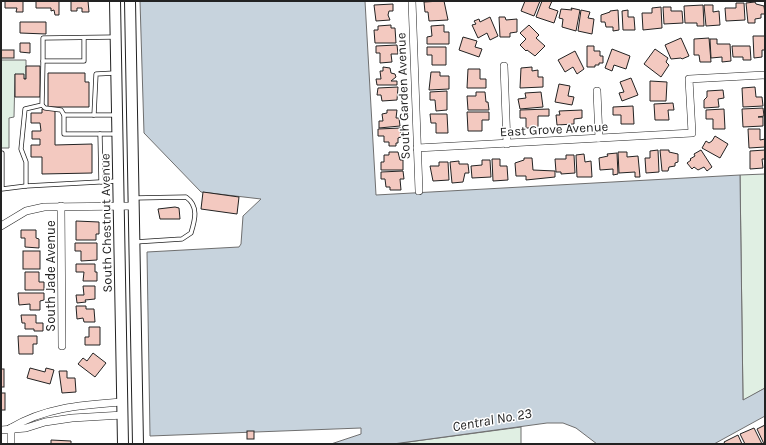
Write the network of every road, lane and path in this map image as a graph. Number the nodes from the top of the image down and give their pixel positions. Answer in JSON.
{"nodes":[{"id":1,"x":115,"y":1,"type":"edge"},
{"id":2,"x":130,"y":1,"type":"edge"},
{"id":3,"x":412,"y":1,"type":"edge"},
{"id":4,"x":116,"y":37,"type":"junction"},
{"id":5,"x":84,"y":38,"type":"junction"},
{"id":6,"x":43,"y":61,"type":"junction"},
{"id":7,"x":504,"y":66,"type":"dead end"},
{"id":8,"x":116,"y":73,"type":"junction"},
{"id":9,"x":765,"y":75,"type":"edge"},
{"id":10,"x":597,"y":91,"type":"dead end"},
{"id":11,"x":42,"y":105,"type":"junction"},
{"id":12,"x":64,"y":115,"type":"junction"},
{"id":13,"x":94,"y":115,"type":"junction"},
{"id":14,"x":117,"y":115,"type":"junction"},
{"id":15,"x":100,"y":134,"type":"junction"},
{"id":16,"x":118,"y":134,"type":"junction"},
{"id":17,"x":599,"y":138,"type":"junction"},
{"id":18,"x":507,"y":144,"type":"junction"},
{"id":19,"x":417,"y":148,"type":"junction"},
{"id":20,"x":2,"y":153,"type":"edge"},
{"id":21,"x":119,"y":181,"type":"junction"},
{"id":22,"x":101,"y":182,"type":"junction"},
{"id":23,"x":26,"y":186,"type":"junction"},
{"id":24,"x":419,"y":191,"type":"dead end"},
{"id":25,"x":133,"y":202,"type":"junction"},
{"id":26,"x":61,"y":206,"type":"junction"},
{"id":27,"x":119,"y":206,"type":"junction"},
{"id":28,"x":1,"y":226,"type":"edge"},
{"id":29,"x":134,"y":242,"type":"junction"},
{"id":30,"x":62,"y":346,"type":"dead end"},
{"id":31,"x":123,"y":402,"type":"junction"},
{"id":32,"x":123,"y":415,"type":"junction"},
{"id":33,"x":11,"y":428,"type":"junction"},
{"id":34,"x":1,"y":430,"type":"edge"},
{"id":35,"x":11,"y":444,"type":"edge"},
{"id":36,"x":124,"y":444,"type":"edge"},
{"id":37,"x":138,"y":444,"type":"edge"}],
"edges":[{"from":1,"to":4,"type":"main road","name":"South Chestnut Avenue"},
{"from":2,"to":25,"type":"main road"},
{"from":3,"to":19,"type":"street","name":"South Garden Avenue"},
{"from":4,"to":5,"type":"lane"},
{"from":4,"to":8,"type":"main road","name":"South Chestnut Avenue"},
{"from":5,"to":6,"type":"lane"},
{"from":5,"to":6,"type":"lane"},
{"from":6,"to":11,"type":"lane"},
{"from":7,"to":18,"type":"street"},
{"from":8,"to":13,"type":"lane"},
{"from":8,"to":14,"type":"main road","name":"South Chestnut Avenue"},
{"from":9,"to":17,"type":"street","name":"East Grove Avenue"},
{"from":10,"to":17,"type":"street"},
{"from":11,"to":12,"type":"lane"},
{"from":11,"to":23,"type":"lane"},
{"from":12,"to":13,"type":"lane"},
{"from":12,"to":15,"type":"lane"},
{"from":13,"to":14,"type":"lane"},
{"from":14,"to":16,"type":"main road","name":"South Chestnut Avenue"},
{"from":15,"to":16,"type":"lane"},
{"from":15,"to":22,"type":"lane"},
{"from":16,"to":21,"type":"main road","name":"South Chestnut Avenue"},
{"from":17,"to":18,"type":"street","name":"East Grove Avenue"},
{"from":18,"to":19,"type":"street","name":"East Grove Avenue"},
{"from":19,"to":24,"type":"street","name":"South Garden Avenue"},
{"from":20,"to":23,"type":"lane"},
{"from":21,"to":22,"type":"lane"},
{"from":21,"to":27,"type":"main road","name":"South Chestnut Avenue"},
{"from":22,"to":23,"type":"lane"},
{"from":25,"to":27,"type":"street"},
{"from":25,"to":29,"type":"main road"},
{"from":25,"to":29,"type":"lane"},
{"from":26,"to":27,"type":"street"},
{"from":26,"to":28,"type":"street"},
{"from":26,"to":30,"type":"street","name":"South Jade Avenue"},
{"from":27,"to":31,"type":"main road","name":"South Chestnut Avenue"},
{"from":29,"to":37,"type":"main road"},
{"from":31,"to":32,"type":"main road","name":"South Chestnut Avenue"},
{"from":31,"to":33,"type":"street"},
{"from":32,"to":33,"type":"street"},
{"from":32,"to":36,"type":"main road","name":"South Chestnut Avenue"},
{"from":33,"to":34,"type":"street"},
{"from":33,"to":35,"type":"street"}]}
